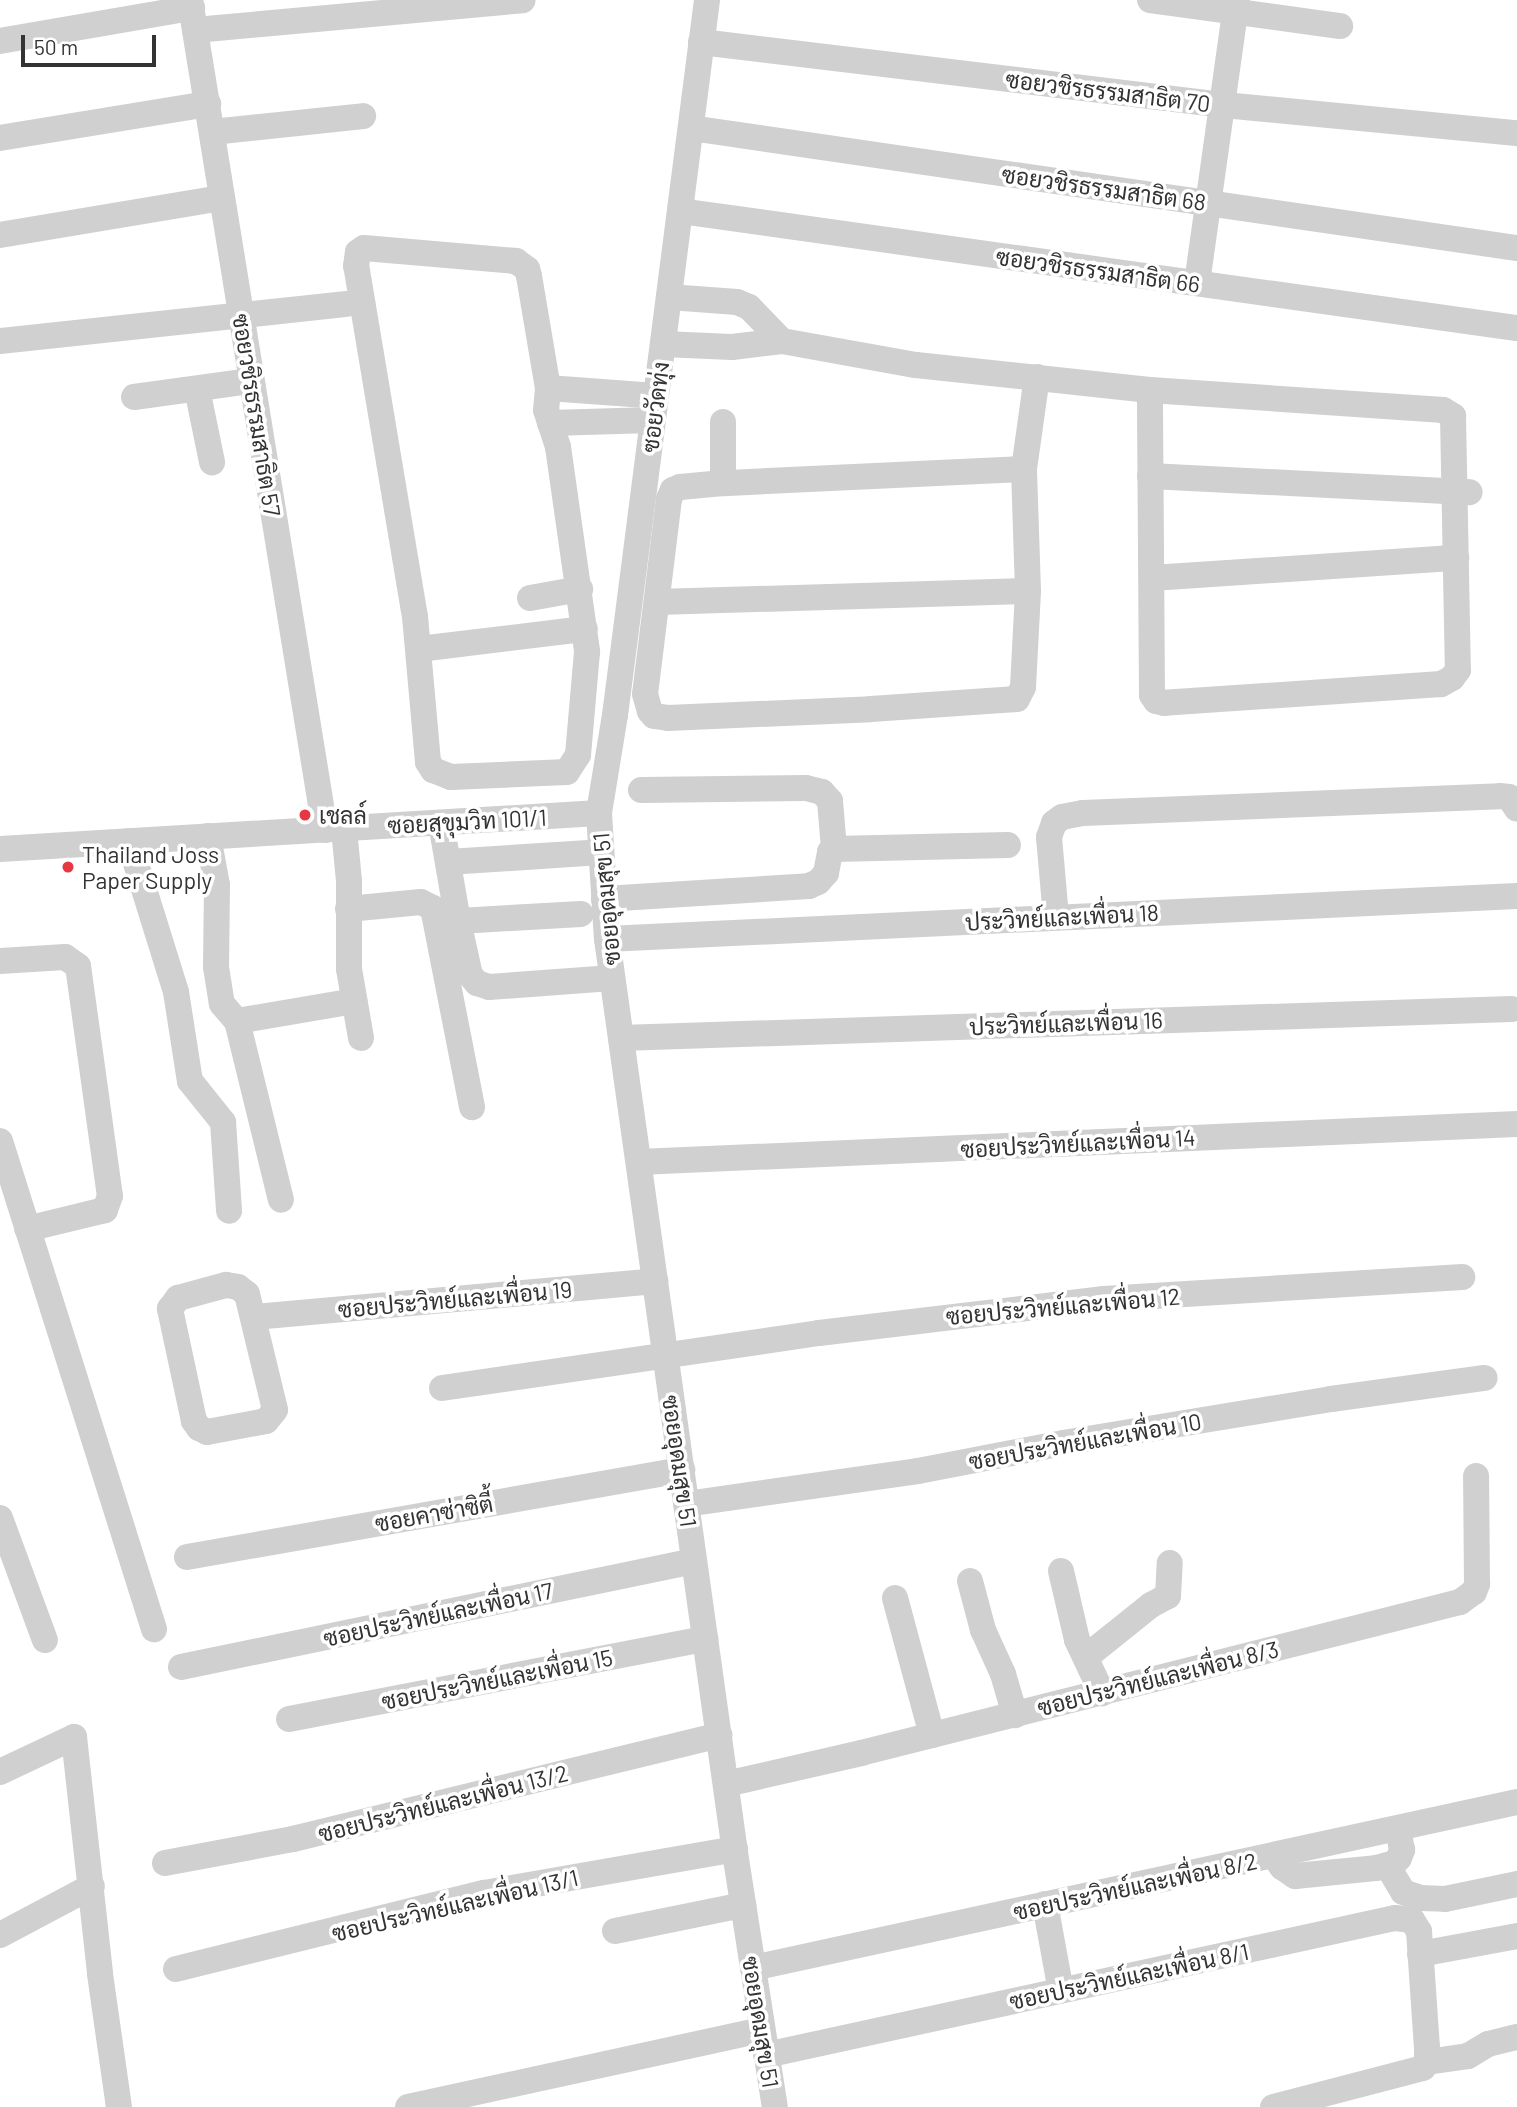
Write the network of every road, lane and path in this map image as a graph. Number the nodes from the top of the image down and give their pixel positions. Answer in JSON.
{"nodes":[{"id":1,"x":523,"y":0,"type":"edge"},
{"id":2,"x":707,"y":0,"type":"edge"},
{"id":3,"x":1150,"y":0,"type":"edge"},
{"id":4,"x":1237,"y":6,"type":"edge"},
{"id":5,"x":192,"y":13,"type":"edge"},
{"id":6,"x":1340,"y":26,"type":"dead end"},
{"id":7,"x":0,"y":41,"type":"edge"},
{"id":8,"x":701,"y":42,"type":"junction"},
{"id":9,"x":208,"y":104,"type":"junction"},
{"id":10,"x":1224,"y":105,"type":"junction"},
{"id":11,"x":363,"y":116,"type":"dead end"},
{"id":12,"x":691,"y":128,"type":"junction"},
{"id":13,"x":212,"y":132,"type":"junction"},
{"id":14,"x":1517,"y":133,"type":"edge"},
{"id":15,"x":0,"y":138,"type":"edge"},
{"id":16,"x":222,"y":198,"type":"junction"},
{"id":17,"x":1209,"y":204,"type":"junction"},
{"id":18,"x":680,"y":211,"type":"junction"},
{"id":19,"x":0,"y":235,"type":"edge"},
{"id":20,"x":1517,"y":248,"type":"edge"},
{"id":21,"x":1196,"y":283,"type":"junction"},
{"id":22,"x":669,"y":297,"type":"junction"},
{"id":23,"x":348,"y":304,"type":"dead end"},
{"id":24,"x":242,"y":317,"type":"junction"},
{"id":25,"x":1517,"y":328,"type":"edge"},
{"id":26,"x":0,"y":341,"type":"edge"},
{"id":27,"x":782,"y":341,"type":"junction"},
{"id":28,"x":663,"y":344,"type":"junction"},
{"id":29,"x":1037,"y":377,"type":"junction"},
{"id":30,"x":251,"y":381,"type":"junction"},
{"id":31,"x":548,"y":388,"type":"junction"},
{"id":32,"x":197,"y":389,"type":"junction"},
{"id":33,"x":1150,"y":390,"type":"junction"},
{"id":34,"x":134,"y":397,"type":"dead end"},
{"id":35,"x":655,"y":408,"type":"junction"},
{"id":36,"x":723,"y":422,"type":"dead end"},
{"id":37,"x":550,"y":423,"type":"junction"},
{"id":38,"x":212,"y":462,"type":"dead end"},
{"id":39,"x":1024,"y":469,"type":"junction"},
{"id":40,"x":1150,"y":476,"type":"junction"},
{"id":41,"x":723,"y":483,"type":"junction"},
{"id":42,"x":1463,"y":491,"type":"junction"},
{"id":43,"x":1456,"y":558,"type":"junction"},
{"id":44,"x":1152,"y":578,"type":"junction"},
{"id":45,"x":580,"y":589,"type":"junction"},
{"id":46,"x":1028,"y":591,"type":"junction"},
{"id":47,"x":530,"y":598,"type":"dead end"},
{"id":48,"x":657,"y":602,"type":"junction"},
{"id":49,"x":584,"y":629,"type":"junction"},
{"id":50,"x":419,"y":649,"type":"junction"},
{"id":51,"x":641,"y":790,"type":"dead end"},
{"id":52,"x":1517,"y":809,"type":"edge"},
{"id":53,"x":598,"y":813,"type":"junction"},
{"id":54,"x":441,"y":823,"type":"junction"},
{"id":55,"x":335,"y":829,"type":"junction"},
{"id":56,"x":208,"y":836,"type":"junction"},
{"id":57,"x":128,"y":841,"type":"junction"},
{"id":58,"x":1008,"y":845,"type":"dead end"},
{"id":59,"x":0,"y":849,"type":"edge"},
{"id":60,"x":834,"y":849,"type":"junction"},
{"id":61,"x":601,"y":852,"type":"junction"},
{"id":62,"x":447,"y":862,"type":"junction"},
{"id":63,"x":1517,"y":896,"type":"edge"},
{"id":64,"x":604,"y":899,"type":"junction"},
{"id":65,"x":348,"y":909,"type":"junction"},
{"id":66,"x":582,"y":914,"type":"dead end"},
{"id":67,"x":1056,"y":917,"type":"junction"},
{"id":68,"x":458,"y":920,"type":"junction"},
{"id":69,"x":607,"y":939,"type":"junction"},
{"id":70,"x":0,"y":961,"type":"edge"},
{"id":71,"x":612,"y":978,"type":"junction"},
{"id":72,"x":354,"y":1001,"type":"junction"},
{"id":73,"x":1511,"y":1009,"type":"dead end"},
{"id":74,"x":237,"y":1021,"type":"junction"},
{"id":75,"x":361,"y":1038,"type":"dead end"},
{"id":76,"x":621,"y":1038,"type":"junction"},
{"id":77,"x":472,"y":1107,"type":"dead end"},
{"id":78,"x":1517,"y":1124,"type":"edge"},
{"id":79,"x":0,"y":1140,"type":"edge"},
{"id":80,"x":639,"y":1162,"type":"junction"},
{"id":81,"x":281,"y":1200,"type":"dead end"},
{"id":82,"x":229,"y":1211,"type":"dead end"},
{"id":83,"x":27,"y":1229,"type":"junction"},
{"id":84,"x":1462,"y":1278,"type":"dead end"},
{"id":85,"x":655,"y":1280,"type":"junction"},
{"id":86,"x":254,"y":1317,"type":"junction"},
{"id":87,"x":666,"y":1356,"type":"junction"},
{"id":88,"x":1485,"y":1378,"type":"dead end"},
{"id":89,"x":442,"y":1388,"type":"dead end"},
{"id":90,"x":682,"y":1470,"type":"junction"},
{"id":91,"x":1476,"y":1476,"type":"dead end"},
{"id":92,"x":686,"y":1504,"type":"junction"},
{"id":93,"x":0,"y":1518,"type":"edge"},
{"id":94,"x":187,"y":1557,"type":"dead end"},
{"id":95,"x":694,"y":1561,"type":"junction"},
{"id":96,"x":1170,"y":1563,"type":"dead end"},
{"id":97,"x":1061,"y":1571,"type":"dead end"},
{"id":98,"x":970,"y":1581,"type":"dead end"},
{"id":99,"x":895,"y":1598,"type":"dead end"},
{"id":100,"x":154,"y":1629,"type":"dead end"},
{"id":101,"x":705,"y":1639,"type":"junction"},
{"id":102,"x":45,"y":1640,"type":"dead end"},
{"id":103,"x":1086,"y":1657,"type":"junction"},
{"id":104,"x":181,"y":1667,"type":"dead end"},
{"id":105,"x":1102,"y":1693,"type":"junction"},
{"id":106,"x":1015,"y":1714,"type":"junction"},
{"id":107,"x":289,"y":1719,"type":"dead end"},
{"id":108,"x":719,"y":1735,"type":"junction"},
{"id":109,"x":932,"y":1735,"type":"junction"},
{"id":110,"x":0,"y":1772,"type":"edge"},
{"id":111,"x":726,"y":1784,"type":"junction"},
{"id":112,"x":1517,"y":1802,"type":"edge"},
{"id":113,"x":1398,"y":1829,"type":"junction"},
{"id":114,"x":735,"y":1849,"type":"junction"},
{"id":115,"x":1274,"y":1857,"type":"junction"},
{"id":116,"x":165,"y":1863,"type":"dead end"},
{"id":117,"x":1387,"y":1865,"type":"junction"},
{"id":118,"x":1517,"y":1884,"type":"edge"},
{"id":119,"x":92,"y":1886,"type":"junction"},
{"id":120,"x":1045,"y":1904,"type":"junction"},
{"id":121,"x":743,"y":1905,"type":"junction"},
{"id":122,"x":615,"y":1931,"type":"dead end"},
{"id":123,"x":0,"y":1935,"type":"edge"},
{"id":124,"x":1517,"y":1936,"type":"edge"},
{"id":125,"x":1420,"y":1954,"type":"junction"},
{"id":126,"x":753,"y":1968,"type":"junction"},
{"id":127,"x":176,"y":1969,"type":"dead end"},
{"id":128,"x":1061,"y":1991,"type":"junction"},
{"id":129,"x":1517,"y":2037,"type":"edge"},
{"id":130,"x":764,"y":2042,"type":"junction"},
{"id":131,"x":1427,"y":2062,"type":"junction"},
{"id":132,"x":119,"y":2107,"type":"edge"},
{"id":133,"x":408,"y":2107,"type":"edge"},
{"id":134,"x":775,"y":2107,"type":"edge"},
{"id":135,"x":1273,"y":2107,"type":"edge"}],
"edges":[{"from":1,"to":5,"type":"street"},
{"from":2,"to":8,"type":"street","name":"ซอยวัดทุ่ง"},
{"from":3,"to":4,"type":"street"},
{"from":4,"to":6,"type":"street"},
{"from":4,"to":10,"type":"street"},
{"from":5,"to":7,"type":"street"},
{"from":5,"to":9,"type":"street","name":"ซอยวชิรธรรมสาธิต 57"},
{"from":8,"to":10,"type":"street","name":"ซอยวชิรธรรมสาธิต 70"},
{"from":8,"to":12,"type":"street","name":"ซอยวัดทุ่ง"},
{"from":9,"to":13,"type":"street","name":"ซอยวชิรธรรมสาธิต 57"},
{"from":9,"to":15,"type":"street"},
{"from":10,"to":14,"type":"street","name":"ซอยวชิรธรรมสาธิต 70"},
{"from":10,"to":17,"type":"street"},
{"from":11,"to":13,"type":"street"},
{"from":12,"to":17,"type":"street","name":"ซอยวชิรธรรมสาธิต 68"},
{"from":12,"to":18,"type":"street","name":"ซอยวัดทุ่ง"},
{"from":13,"to":16,"type":"street","name":"ซอยวชิรธรรมสาธิต 57"},
{"from":16,"to":19,"type":"street"},
{"from":16,"to":24,"type":"street","name":"ซอยวชิรธรรมสาธิต 57"},
{"from":17,"to":20,"type":"street","name":"ซอยวชิรธรรมสาธิต 68"},
{"from":17,"to":21,"type":"street"},
{"from":18,"to":21,"type":"street","name":"ซอยวชิรธรรมสาธิต 66"},
{"from":18,"to":22,"type":"street","name":"ซอยวัดทุ่ง"},
{"from":21,"to":25,"type":"street","name":"ซอยวชิรธรรมสาธิต 66"},
{"from":22,"to":27,"type":"street"},
{"from":22,"to":28,"type":"street","name":"ซอยวัดทุ่ง"},
{"from":23,"to":24,"type":"street"},
{"from":24,"to":26,"type":"street"},
{"from":24,"to":30,"type":"street","name":"ซอยวชิรธรรมสาธิต 57"},
{"from":27,"to":28,"type":"street"},
{"from":27,"to":29,"type":"street"},
{"from":28,"to":35,"type":"street","name":"ซอยวัดทุ่ง"},
{"from":29,"to":33,"type":"street"},
{"from":29,"to":39,"type":"street"},
{"from":30,"to":32,"type":"street"},
{"from":30,"to":55,"type":"street","name":"ซอยวชิรธรรมสาธิต 57"},
{"from":31,"to":35,"type":"street"},
{"from":31,"to":37,"type":"street"},
{"from":31,"to":50,"type":"street"},
{"from":32,"to":34,"type":"street"},
{"from":32,"to":38,"type":"street"},
{"from":33,"to":40,"type":"street"},
{"from":33,"to":42,"type":"street"},
{"from":35,"to":37,"type":"street"},
{"from":35,"to":53,"type":"street","name":"ซอยวัดทุ่ง"},
{"from":36,"to":41,"type":"street"},
{"from":37,"to":45,"type":"street"},
{"from":39,"to":41,"type":"street"},
{"from":39,"to":46,"type":"street"},
{"from":40,"to":42,"type":"street"},
{"from":40,"to":44,"type":"street"},
{"from":41,"to":48,"type":"street"},
{"from":42,"to":43,"type":"street"},
{"from":43,"to":44,"type":"street"},
{"from":43,"to":44,"type":"street"},
{"from":45,"to":47,"type":"street"},
{"from":45,"to":49,"type":"street"},
{"from":46,"to":48,"type":"street"},
{"from":46,"to":48,"type":"street"},
{"from":49,"to":50,"type":"street"},
{"from":49,"to":50,"type":"street"},
{"from":51,"to":60,"type":"street"},
{"from":52,"to":67,"type":"street"},
{"from":53,"to":54,"type":"street","name":"ซอยสุขุมวิท 101/1"},
{"from":53,"to":61,"type":"street","name":"ซอยอุดมสุข 51"},
{"from":54,"to":55,"type":"street","name":"ซอยสุขุมวิท 101/1"},
{"from":54,"to":62,"type":"street"},
{"from":55,"to":56,"type":"street","name":"ซอยสุขุมวิท 101/1"},
{"from":55,"to":65,"type":"street","name":"ซอยวชิรธรรมสาธิต 57"},
{"from":56,"to":57,"type":"street","name":"ซอยสุขุมวิท 101/1"},
{"from":56,"to":74,"type":"street"},
{"from":57,"to":59,"type":"street","name":"ซอยสุขุมวิท 101/1"},
{"from":57,"to":82,"type":"street"},
{"from":58,"to":60,"type":"street"},
{"from":60,"to":64,"type":"street"},
{"from":61,"to":62,"type":"street"},
{"from":61,"to":64,"type":"street","name":"ซอยอุดมสุข 51"},
{"from":62,"to":68,"type":"street"},
{"from":63,"to":67,"type":"street","name":"ประวิทย์และเพื่อน 18"},
{"from":64,"to":69,"type":"street","name":"ซอยอุดมสุข 51"},
{"from":65,"to":72,"type":"street","name":"ซอยวชิรธรรมสาธิต 57"},
{"from":65,"to":77,"type":"street"},
{"from":66,"to":68,"type":"street"},
{"from":67,"to":69,"type":"street","name":"ประวิทย์และเพื่อน 18"},
{"from":68,"to":71,"type":"street"},
{"from":69,"to":71,"type":"street","name":"ซอยอุดมสุข 51"},
{"from":70,"to":83,"type":"street"},
{"from":71,"to":76,"type":"street","name":"ซอยอุดมสุข 51"},
{"from":72,"to":74,"type":"street"},
{"from":72,"to":75,"type":"street","name":"ซอยวชิรธรรมสาธิต 57"},
{"from":73,"to":76,"type":"street","name":"ประวิทย์และเพื่อน 16"},
{"from":74,"to":81,"type":"street"},
{"from":76,"to":80,"type":"street","name":"ซอยอุดมสุข 51"},
{"from":78,"to":80,"type":"street","name":"ซอยประวิทย์และเพื่อน 14"},
{"from":79,"to":83,"type":"street"},
{"from":80,"to":85,"type":"street","name":"ซอยอุดมสุข 51"},
{"from":83,"to":100,"type":"street"},
{"from":84,"to":87,"type":"street","name":"ซอยประวิทย์และเพื่อน 12"},
{"from":85,"to":86,"type":"street","name":"ซอยประวิทย์และเพื่อน 19"},
{"from":85,"to":87,"type":"street","name":"ซอยอุดมสุข 51"},
{"from":86,"to":86,"type":"street"},
{"from":87,"to":89,"type":"street","name":"ซอยประวิทย์และเพื่อน 12"},
{"from":87,"to":90,"type":"street","name":"ซอยอุดมสุข 51"},
{"from":88,"to":92,"type":"street","name":"ซอยประวิทย์และเพื่อน 10"},
{"from":90,"to":92,"type":"street","name":"ซอยอุดมสุข 51"},
{"from":90,"to":94,"type":"street","name":"ซอยคาซ่าซิตี้"},
{"from":91,"to":105,"type":"street","name":"ซอยประวิทย์และเพื่อน 8/3"},
{"from":92,"to":95,"type":"street","name":"ซอยอุดมสุข 51"},
{"from":93,"to":102,"type":"street"},
{"from":95,"to":101,"type":"street","name":"ซอยอุดมสุข 51"},
{"from":95,"to":104,"type":"street","name":"ซอยประวิทย์และเพื่อน 17"},
{"from":96,"to":103,"type":"street"},
{"from":97,"to":103,"type":"street"},
{"from":98,"to":106,"type":"street"},
{"from":99,"to":109,"type":"street"},
{"from":101,"to":107,"type":"street","name":"ซอยประวิทย์และเพื่อน 15"},
{"from":101,"to":108,"type":"street","name":"ซอยอุดมสุข 51"},
{"from":103,"to":105,"type":"street"},
{"from":105,"to":106,"type":"street","name":"ซอยประวิทย์และเพื่อน 8/3"},
{"from":106,"to":109,"type":"street","name":"ซอยประวิทย์และเพื่อน 8/3"},
{"from":108,"to":111,"type":"street","name":"ซอยอุดมสุข 51"},
{"from":108,"to":116,"type":"street","name":"ซอยประวิทย์และเพื่อน 13/2"},
{"from":109,"to":111,"type":"street","name":"ซอยประวิทย์และเพื่อน 8/3"},
{"from":110,"to":119,"type":"street"},
{"from":111,"to":114,"type":"street","name":"ซอยอุดมสุข 51"},
{"from":112,"to":113,"type":"street","name":"ซอยประวิทย์และเพื่อน 8/2"},
{"from":113,"to":115,"type":"street","name":"ซอยประวิทย์และเพื่อน 8/2"},
{"from":113,"to":117,"type":"street"},
{"from":114,"to":121,"type":"street","name":"ซอยอุดมสุข 51"},
{"from":114,"to":127,"type":"street","name":"ซอยประวิทย์และเพื่อน 13/1"},
{"from":115,"to":117,"type":"street"},
{"from":115,"to":120,"type":"street","name":"ซอยประวิทย์และเพื่อน 8/2"},
{"from":117,"to":118,"type":"street"},
{"from":119,"to":123,"type":"street"},
{"from":119,"to":132,"type":"street"},
{"from":120,"to":126,"type":"street","name":"ซอยประวิทย์และเพื่อน 8/2"},
{"from":120,"to":128,"type":"street"},
{"from":121,"to":122,"type":"street"},
{"from":121,"to":126,"type":"street","name":"ซอยอุดมสุข 51"},
{"from":124,"to":125,"type":"street"},
{"from":125,"to":128,"type":"street","name":"ซอยประวิทย์และเพื่อน 8/1"},
{"from":125,"to":131,"type":"street","name":"ซอยประวิทย์และเพื่อน 8/1"},
{"from":126,"to":130,"type":"street","name":"ซอยอุดมสุข 51"},
{"from":128,"to":130,"type":"street","name":"ซอยประวิทย์และเพื่อน 8/1"},
{"from":129,"to":131,"type":"street"},
{"from":130,"to":133,"type":"street","name":"ซอยประวิทย์และเพื่อน 8/1"},
{"from":130,"to":134,"type":"street","name":"ซอยอุดมสุข 51"},
{"from":131,"to":135,"type":"street"}]}
